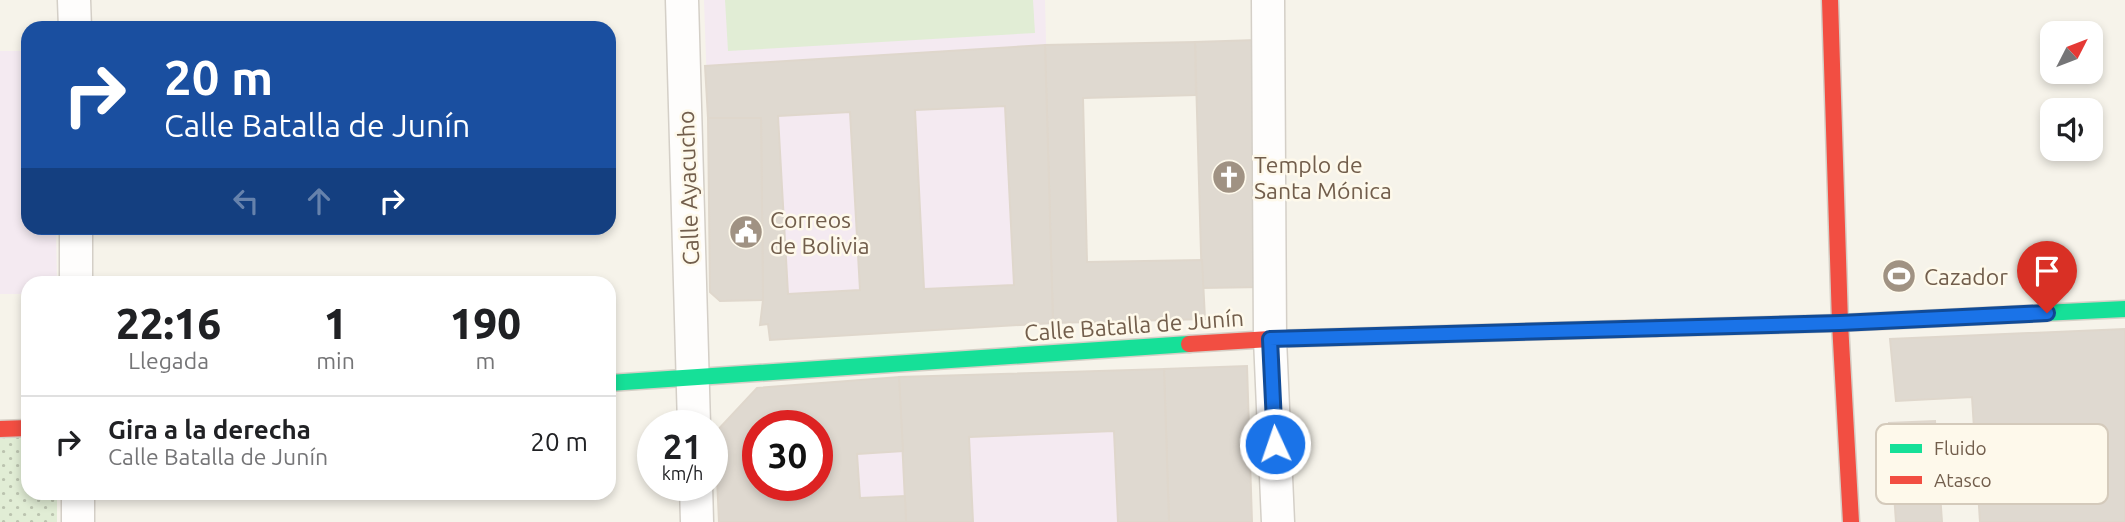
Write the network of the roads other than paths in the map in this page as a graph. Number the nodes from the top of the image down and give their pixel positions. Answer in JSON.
{"nodes":[{"id":1,"x":74,"y":0,"type":"edge"},
{"id":2,"x":682,"y":0,"type":"edge"},
{"id":3,"x":1268,"y":0,"type":"edge"},
{"id":4,"x":1830,"y":0,"type":"edge"},
{"id":5,"x":75,"y":21,"type":"edge"},
{"id":6,"x":76,"y":235,"type":"edge"},
{"id":7,"x":76,"y":276,"type":"edge"},
{"id":8,"x":2125,"y":309,"type":"edge"},
{"id":9,"x":1840,"y":323,"type":"junction"},
{"id":10,"x":1270,"y":339,"type":"junction"},
{"id":11,"x":693,"y":376,"type":"junction"},
{"id":12,"x":616,"y":382,"type":"edge"},
{"id":13,"x":694,"y":410,"type":"edge"},
{"id":14,"x":21,"y":428,"type":"edge"},
{"id":15,"x":0,"y":429,"type":"edge"},
{"id":16,"x":78,"y":500,"type":"edge"},
{"id":17,"x":696,"y":501,"type":"edge"},
{"id":18,"x":79,"y":522,"type":"edge"},
{"id":19,"x":697,"y":522,"type":"edge"},
{"id":20,"x":1278,"y":522,"type":"edge"},
{"id":21,"x":1851,"y":522,"type":"edge"}],
"edges":[{"from":1,"to":5,"type":"street"},
{"from":2,"to":11,"type":"street","name":"Calle Ayacucho"},
{"from":3,"to":10,"type":"street"},
{"from":4,"to":9,"type":"main road"},
{"from":6,"to":7,"type":"street"},
{"from":8,"to":9,"type":"main road","name":"Calle Batalla de Junín"},
{"from":9,"to":10,"type":"main road","name":"Calle Batalla de Junín"},
{"from":9,"to":21,"type":"main road"},
{"from":10,"to":11,"type":"main road","name":"Calle Batalla de Junín"},
{"from":10,"to":20,"type":"street"},
{"from":11,"to":12,"type":"main road","name":"Calle Batalla de Junín"},
{"from":11,"to":13,"type":"street","name":"Calle Ayacucho"},
{"from":14,"to":15,"type":"main road"},
{"from":16,"to":18,"type":"street"},
{"from":17,"to":19,"type":"street"}]}
